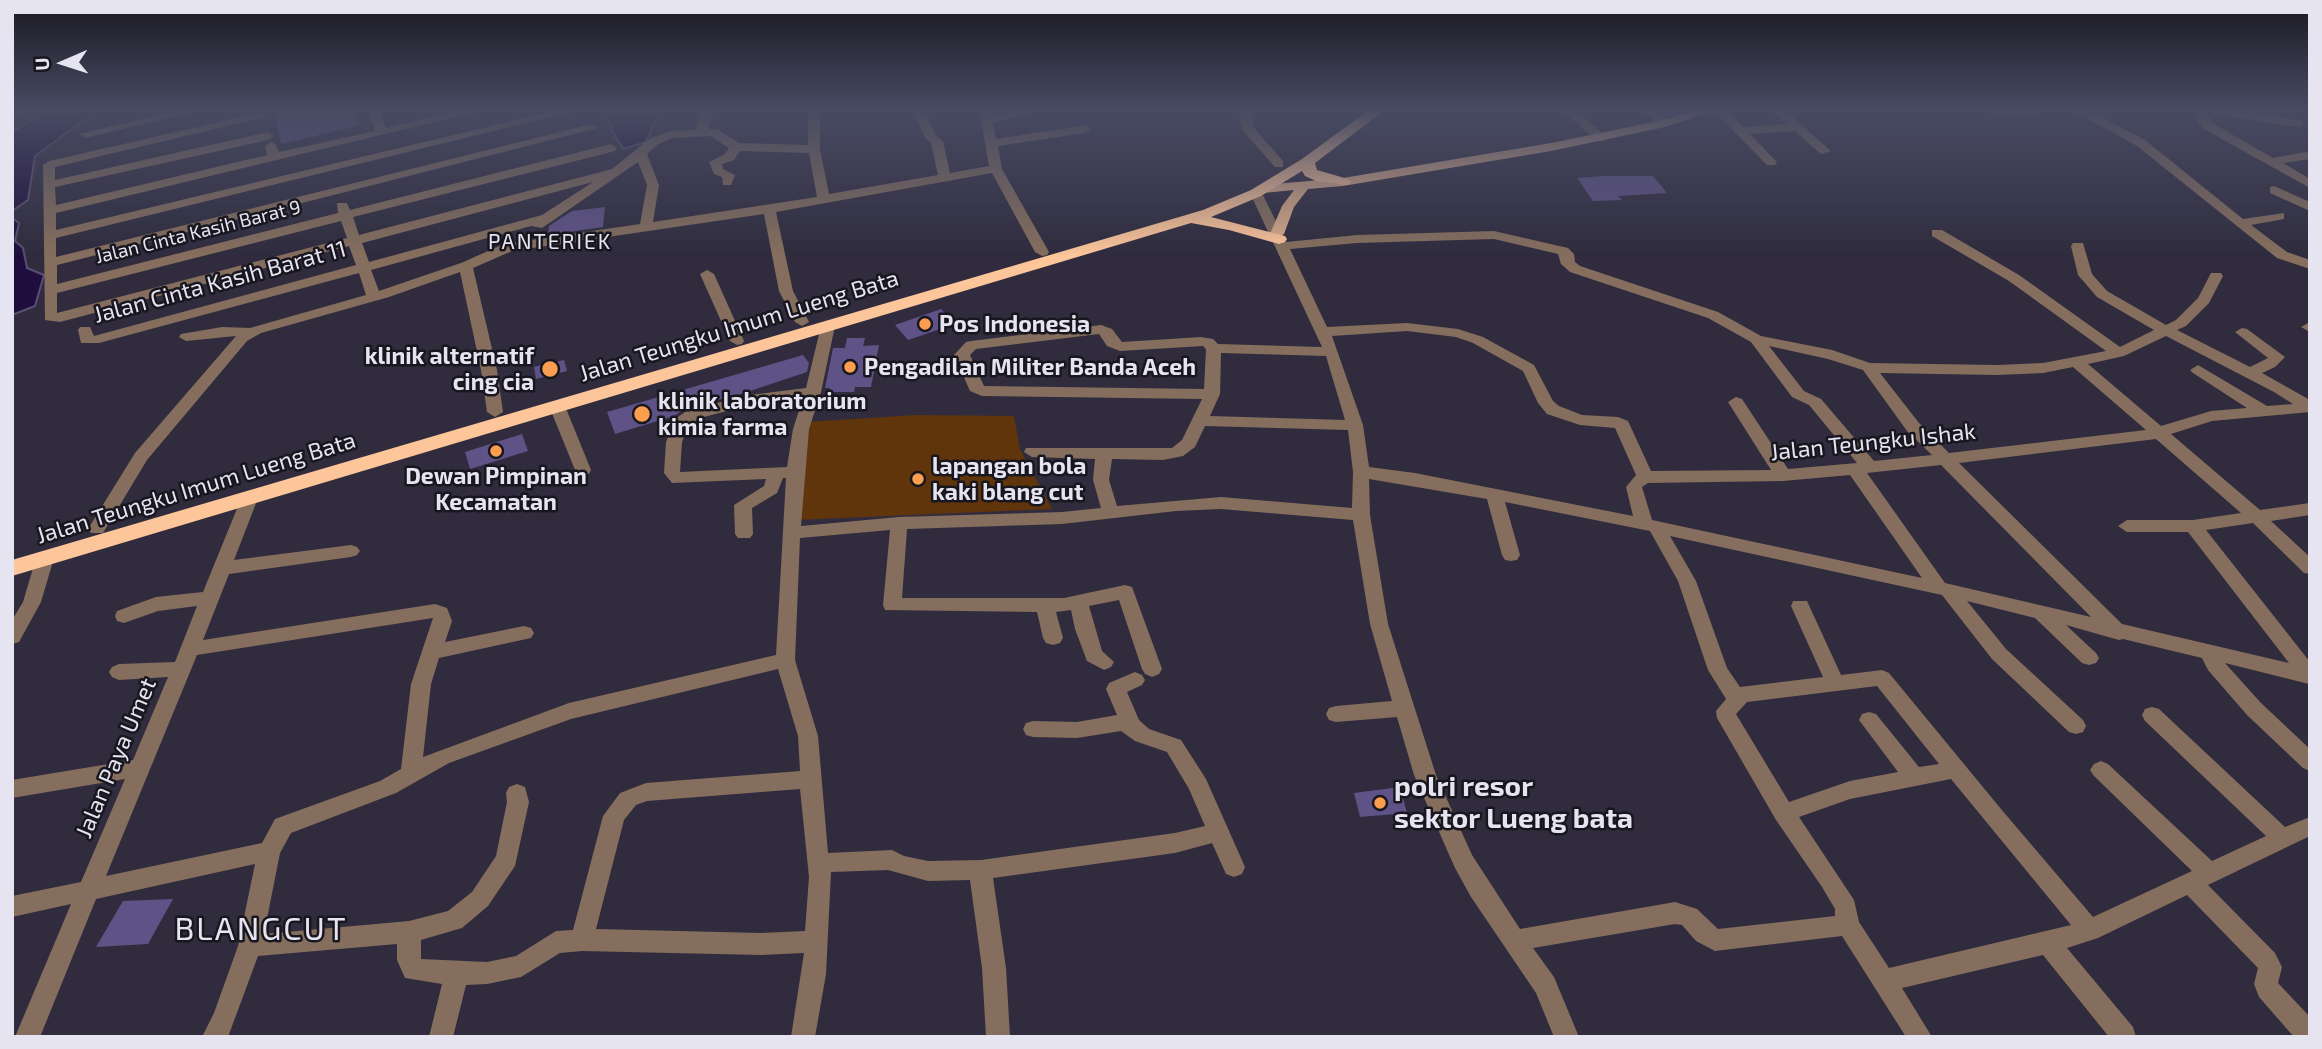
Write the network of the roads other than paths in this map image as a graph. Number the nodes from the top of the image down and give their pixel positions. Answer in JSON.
{"nodes":[{"id":1,"x":71,"y":158,"type":"edge"},
{"id":2,"x":170,"y":158,"type":"edge"},
{"id":3,"x":270,"y":158,"type":"edge"},
{"id":4,"x":333,"y":158,"type":"edge"},
{"id":5,"x":374,"y":158,"type":"edge"},
{"id":6,"x":472,"y":158,"type":"edge"},
{"id":7,"x":571,"y":158,"type":"edge"},
{"id":8,"x":634,"y":158,"type":"edge"},
{"id":9,"x":643,"y":158,"type":"edge"},
{"id":10,"x":727,"y":158,"type":"edge"},
{"id":11,"x":816,"y":158,"type":"edge"},
{"id":12,"x":941,"y":158,"type":"edge"},
{"id":13,"x":994,"y":158,"type":"edge"},
{"id":14,"x":1274,"y":158,"type":"edge"},
{"id":15,"x":1288,"y":158,"type":"edge"},
{"id":16,"x":1312,"y":158,"type":"edge"},
{"id":17,"x":1483,"y":158,"type":"edge"},
{"id":18,"x":1767,"y":158,"type":"edge"},
{"id":19,"x":2159,"y":158,"type":"edge"},
{"id":20,"x":2263,"y":158,"type":"edge"},
{"id":21,"x":2293,"y":158,"type":"edge"},
{"id":22,"x":1307,"y":162,"type":"junction"},
{"id":23,"x":1771,"y":162,"type":"dead end"},
{"id":24,"x":2270,"y":162,"type":"junction"},
{"id":25,"x":1279,"y":164,"type":"junction"},
{"id":26,"x":336,"y":167,"type":"junction"},
{"id":27,"x":996,"y":169,"type":"junction"},
{"id":28,"x":615,"y":172,"type":"junction"},
{"id":29,"x":945,"y":178,"type":"junction"},
{"id":30,"x":727,"y":182,"type":"dead end"},
{"id":31,"x":1343,"y":182,"type":"junction"},
{"id":32,"x":2310,"y":184,"type":"edge"},
{"id":33,"x":49,"y":185,"type":"junction"},
{"id":34,"x":1304,"y":187,"type":"junction"},
{"id":35,"x":343,"y":190,"type":"junction"},
{"id":36,"x":2274,"y":190,"type":"dead end"},
{"id":37,"x":1259,"y":191,"type":"junction"},
{"id":38,"x":824,"y":199,"type":"junction"},
{"id":39,"x":2310,"y":207,"type":"edge"},
{"id":40,"x":769,"y":209,"type":"junction"},
{"id":41,"x":50,"y":210,"type":"junction"},
{"id":42,"x":350,"y":213,"type":"junction"},
{"id":43,"x":2278,"y":216,"type":"dead end"},
{"id":44,"x":544,"y":219,"type":"junction"},
{"id":45,"x":1186,"y":220,"type":"junction"},
{"id":46,"x":2242,"y":223,"type":"junction"},
{"id":47,"x":646,"y":227,"type":"junction"},
{"id":48,"x":1937,"y":233,"type":"dead end"},
{"id":49,"x":50,"y":235,"type":"junction"},
{"id":50,"x":359,"y":240,"type":"junction"},
{"id":51,"x":1280,"y":240,"type":"junction"},
{"id":52,"x":2078,"y":246,"type":"dead end"},
{"id":53,"x":509,"y":247,"type":"junction"},
{"id":54,"x":1042,"y":252,"type":"junction"},
{"id":55,"x":51,"y":262,"type":"junction"},
{"id":56,"x":2309,"y":265,"type":"edge"},
{"id":57,"x":368,"y":266,"type":"junction"},
{"id":58,"x":466,"y":267,"type":"junction"},
{"id":59,"x":999,"y":270,"type":"junction"},
{"id":60,"x":707,"y":274,"type":"dead end"},
{"id":61,"x":2216,"y":276,"type":"dead end"},
{"id":62,"x":51,"y":290,"type":"junction"},
{"id":63,"x":379,"y":296,"type":"junction"},
{"id":64,"x":802,"y":322,"type":"junction"},
{"id":65,"x":828,"y":326,"type":"junction"},
{"id":66,"x":85,"y":330,"type":"dead end"},
{"id":67,"x":2166,"y":331,"type":"junction"},
{"id":68,"x":251,"y":332,"type":"junction"},
{"id":69,"x":1321,"y":332,"type":"junction"},
{"id":70,"x":2242,"y":332,"type":"dead end"},
{"id":71,"x":186,"y":337,"type":"dead end"},
{"id":72,"x":1756,"y":339,"type":"junction"},
{"id":73,"x":737,"y":341,"type":"junction"},
{"id":74,"x":1214,"y":348,"type":"junction"},
{"id":75,"x":1332,"y":352,"type":"junction"},
{"id":76,"x":2119,"y":353,"type":"junction"},
{"id":77,"x":2077,"y":362,"type":"junction"},
{"id":78,"x":1868,"y":367,"type":"junction"},
{"id":79,"x":2198,"y":370,"type":"dead end"},
{"id":80,"x":2249,"y":373,"type":"junction"},
{"id":81,"x":813,"y":392,"type":"junction"},
{"id":82,"x":1212,"y":394,"type":"junction"},
{"id":83,"x":1736,"y":402,"type":"dead end"},
{"id":84,"x":557,"y":406,"type":"junction"},
{"id":85,"x":2310,"y":407,"type":"edge"},
{"id":86,"x":495,"y":412,"type":"junction"},
{"id":87,"x":2265,"y":412,"type":"junction"},
{"id":88,"x":1201,"y":421,"type":"junction"},
{"id":89,"x":1355,"y":425,"type":"junction"},
{"id":90,"x":2158,"y":432,"type":"junction"},
{"id":91,"x":1032,"y":452,"type":"dead end"},
{"id":92,"x":1104,"y":454,"type":"junction"},
{"id":93,"x":1943,"y":458,"type":"junction"},
{"id":94,"x":1863,"y":468,"type":"junction"},
{"id":95,"x":583,"y":470,"type":"dead end"},
{"id":96,"x":786,"y":472,"type":"junction"},
{"id":97,"x":1361,"y":472,"type":"junction"},
{"id":98,"x":1783,"y":475,"type":"junction"},
{"id":99,"x":1645,"y":477,"type":"junction"},
{"id":100,"x":1494,"y":495,"type":"junction"},
{"id":101,"x":249,"y":498,"type":"junction"},
{"id":102,"x":2310,"y":509,"type":"edge"},
{"id":103,"x":1111,"y":513,"type":"junction"},
{"id":104,"x":1361,"y":515,"type":"junction"},
{"id":105,"x":2256,"y":516,"type":"junction"},
{"id":106,"x":899,"y":523,"type":"junction"},
{"id":107,"x":1650,"y":526,"type":"junction"},
{"id":108,"x":2127,"y":526,"type":"dead end"},
{"id":109,"x":2193,"y":526,"type":"junction"},
{"id":110,"x":97,"y":529,"type":"junction"},
{"id":111,"x":793,"y":533,"type":"junction"},
{"id":112,"x":744,"y":534,"type":"dead end"},
{"id":113,"x":351,"y":551,"type":"dead end"},
{"id":114,"x":1511,"y":555,"type":"dead end"},
{"id":115,"x":12,"y":556,"type":"edge"},
{"id":116,"x":45,"y":558,"type":"junction"},
{"id":117,"x":12,"y":568,"type":"edge"},
{"id":118,"x":222,"y":568,"type":"junction"},
{"id":119,"x":2310,"y":568,"type":"edge"},
{"id":120,"x":1944,"y":590,"type":"junction"},
{"id":121,"x":210,"y":598,"type":"junction"},
{"id":122,"x":1079,"y":601,"type":"junction"},
{"id":123,"x":1045,"y":605,"type":"junction"},
{"id":124,"x":1800,"y":606,"type":"dead end"},
{"id":125,"x":2043,"y":615,"type":"junction"},
{"id":126,"x":124,"y":616,"type":"dead end"},
{"id":127,"x":2119,"y":633,"type":"junction"},
{"id":128,"x":524,"y":634,"type":"dead end"},
{"id":129,"x":12,"y":637,"type":"edge"},
{"id":130,"x":1053,"y":638,"type":"dead end"},
{"id":131,"x":431,"y":652,"type":"junction"},
{"id":132,"x":2210,"y":653,"type":"junction"},
{"id":133,"x":2089,"y":658,"type":"dead end"},
{"id":134,"x":186,"y":659,"type":"junction"},
{"id":135,"x":785,"y":660,"type":"junction"},
{"id":136,"x":1104,"y":663,"type":"dead end"},
{"id":137,"x":1152,"y":669,"type":"dead end"},
{"id":138,"x":119,"y":671,"type":"dead end"},
{"id":139,"x":2309,"y":676,"type":"edge"},
{"id":140,"x":1135,"y":680,"type":"dead end"},
{"id":141,"x":1835,"y":683,"type":"junction"},
{"id":142,"x":1736,"y":695,"type":"junction"},
{"id":143,"x":1404,"y":708,"type":"junction"},
{"id":144,"x":1336,"y":714,"type":"dead end"},
{"id":145,"x":2152,"y":715,"type":"dead end"},
{"id":146,"x":1869,"y":720,"type":"dead end"},
{"id":147,"x":1131,"y":725,"type":"junction"},
{"id":148,"x":2076,"y":726,"type":"dead end"},
{"id":149,"x":1033,"y":729,"type":"dead end"},
{"id":150,"x":2310,"y":762,"type":"edge"},
{"id":151,"x":142,"y":767,"type":"junction"},
{"id":152,"x":1955,"y":769,"type":"junction"},
{"id":153,"x":2101,"y":769,"type":"dead end"},
{"id":154,"x":411,"y":775,"type":"junction"},
{"id":155,"x":1913,"y":775,"type":"junction"},
{"id":156,"x":810,"y":779,"type":"junction"},
{"id":157,"x":12,"y":789,"type":"edge"},
{"id":158,"x":517,"y":793,"type":"dead end"},
{"id":159,"x":1784,"y":813,"type":"junction"},
{"id":160,"x":2310,"y":826,"type":"edge"},
{"id":161,"x":1218,"y":832,"type":"junction"},
{"id":162,"x":2282,"y":838,"type":"junction"},
{"id":163,"x":269,"y":851,"type":"junction"},
{"id":164,"x":819,"y":863,"type":"junction"},
{"id":165,"x":1234,"y":867,"type":"dead end"},
{"id":166,"x":981,"y":870,"type":"junction"},
{"id":167,"x":2200,"y":878,"type":"junction"},
{"id":168,"x":88,"y":891,"type":"junction"},
{"id":169,"x":12,"y":907,"type":"edge"},
{"id":170,"x":1847,"y":925,"type":"junction"},
{"id":171,"x":2090,"y":930,"type":"junction"},
{"id":172,"x":409,"y":932,"type":"junction"},
{"id":173,"x":582,"y":940,"type":"junction"},
{"id":174,"x":816,"y":940,"type":"junction"},
{"id":175,"x":1513,"y":940,"type":"junction"},
{"id":176,"x":2048,"y":943,"type":"junction"},
{"id":177,"x":250,"y":946,"type":"junction"},
{"id":178,"x":457,"y":974,"type":"junction"},
{"id":179,"x":1884,"y":981,"type":"junction"},
{"id":180,"x":2124,"y":1036,"type":"edge"},
{"id":181,"x":2310,"y":1036,"type":"edge"},
{"id":182,"x":27,"y":1037,"type":"edge"},
{"id":183,"x":214,"y":1037,"type":"edge"},
{"id":184,"x":441,"y":1037,"type":"edge"},
{"id":185,"x":803,"y":1037,"type":"edge"},
{"id":186,"x":998,"y":1037,"type":"edge"},
{"id":187,"x":1567,"y":1037,"type":"edge"},
{"id":188,"x":1920,"y":1037,"type":"edge"}],
"edges":[{"from":1,"to":33,"type":"street"},
{"from":2,"to":33,"type":"street"},
{"from":3,"to":41,"type":"street"},
{"from":4,"to":26,"type":"street"},
{"from":5,"to":26,"type":"street"},
{"from":6,"to":35,"type":"street"},
{"from":7,"to":42,"type":"street","name":"Jalan Cinta Kasih Barat 9"},
{"from":8,"to":28,"type":"street"},
{"from":9,"to":47,"type":"street"},
{"from":10,"to":30,"type":"street"},
{"from":11,"to":38,"type":"street"},
{"from":12,"to":29,"type":"street"},
{"from":13,"to":27,"type":"street"},
{"from":14,"to":25,"type":"street"},
{"from":15,"to":25,"type":"highway","name":"Jalan Teungku Imum Lueng Bata"},
{"from":16,"to":22,"type":"highway","name":"Jalan Teungku Imum Lueng Bata"},
{"from":17,"to":31,"type":"main road"},
{"from":18,"to":23,"type":"street"},
{"from":19,"to":46,"type":"street"},
{"from":20,"to":24,"type":"street"},
{"from":21,"to":24,"type":"street"},
{"from":22,"to":31,"type":"highway"},
{"from":22,"to":37,"type":"highway","name":"Jalan Teungku Imum Lueng Bata"},
{"from":24,"to":32,"type":"street"},
{"from":25,"to":54,"type":"highway","name":"Jalan Teungku Imum Lueng Bata"},
{"from":26,"to":35,"type":"street"},
{"from":26,"to":49,"type":"street"},
{"from":27,"to":29,"type":"street"},
{"from":27,"to":54,"type":"street"},
{"from":28,"to":44,"type":"street"},
{"from":28,"to":50,"type":"street"},
{"from":29,"to":38,"type":"street"},
{"from":31,"to":34,"type":"main road"},
{"from":33,"to":41,"type":"street"},
{"from":34,"to":37,"type":"main road"},
{"from":34,"to":51,"type":"main road"},
{"from":35,"to":42,"type":"street"},
{"from":35,"to":55,"type":"street"},
{"from":36,"to":39,"type":"street"},
{"from":37,"to":45,"type":"highway","name":"Jalan Teungku Imum Lueng Bata"},
{"from":37,"to":51,"type":"street"},
{"from":38,"to":40,"type":"street"},
{"from":40,"to":47,"type":"street"},
{"from":40,"to":64,"type":"street"},
{"from":41,"to":49,"type":"street"},
{"from":42,"to":50,"type":"street"},
{"from":42,"to":62,"type":"street","name":"Jalan Cinta Kasih Barat 9"},
{"from":43,"to":46,"type":"street"},
{"from":44,"to":53,"type":"street"},
{"from":44,"to":57,"type":"street"},
{"from":45,"to":51,"type":"highway"},
{"from":45,"to":59,"type":"highway","name":"Jalan Teungku Imum Lueng Bata"},
{"from":46,"to":56,"type":"street"},
{"from":47,"to":53,"type":"street"},
{"from":48,"to":76,"type":"street"},
{"from":49,"to":55,"type":"street"},
{"from":50,"to":57,"type":"street"},
{"from":50,"to":62,"type":"street"},
{"from":51,"to":69,"type":"street"},
{"from":51,"to":72,"type":"street"},
{"from":52,"to":67,"type":"street"},
{"from":53,"to":58,"type":"street"},
{"from":54,"to":59,"type":"highway","name":"Jalan Teungku Imum Lueng Bata"},
{"from":55,"to":62,"type":"street"},
{"from":57,"to":63,"type":"street"},
{"from":57,"to":66,"type":"street","name":"Jalan Cinta Kasih Barat 11"},
{"from":58,"to":63,"type":"street"},
{"from":58,"to":86,"type":"street"},
{"from":59,"to":64,"type":"highway","name":"Jalan Teungku Imum Lueng Bata"},
{"from":59,"to":65,"type":"highway","name":"Jalan Teungku Imum Lueng Bata"},
{"from":60,"to":73,"type":"street"},
{"from":61,"to":67,"type":"street"},
{"from":63,"to":68,"type":"street"},
{"from":64,"to":73,"type":"highway","name":"Jalan Teungku Imum Lueng Bata"},
{"from":65,"to":81,"type":"street"},
{"from":65,"to":84,"type":"highway","name":"Jalan Teungku Imum Lueng Bata"},
{"from":67,"to":76,"type":"street"},
{"from":67,"to":80,"type":"street"},
{"from":68,"to":71,"type":"street"},
{"from":68,"to":110,"type":"street"},
{"from":69,"to":75,"type":"street"},
{"from":69,"to":99,"type":"street"},
{"from":70,"to":80,"type":"street"},
{"from":72,"to":78,"type":"street"},
{"from":72,"to":94,"type":"street"},
{"from":73,"to":86,"type":"highway","name":"Jalan Teungku Imum Lueng Bata"},
{"from":74,"to":75,"type":"street"},
{"from":74,"to":82,"type":"street"},
{"from":74,"to":82,"type":"street"},
{"from":75,"to":89,"type":"street"},
{"from":76,"to":77,"type":"street"},
{"from":77,"to":78,"type":"street"},
{"from":77,"to":90,"type":"street"},
{"from":78,"to":93,"type":"street"},
{"from":79,"to":87,"type":"street"},
{"from":80,"to":85,"type":"street"},
{"from":81,"to":96,"type":"street"},
{"from":81,"to":96,"type":"street"},
{"from":82,"to":88,"type":"street"},
{"from":83,"to":98,"type":"street"},
{"from":84,"to":95,"type":"street"},
{"from":84,"to":101,"type":"highway","name":"Jalan Teungku Imum Lueng Bata"},
{"from":85,"to":87,"type":"street","name":"Jalan Teungku Ishak"},
{"from":86,"to":110,"type":"highway","name":"Jalan Teungku Imum Lueng Bata"},
{"from":87,"to":90,"type":"street","name":"Jalan Teungku Ishak"},
{"from":88,"to":89,"type":"street"},
{"from":88,"to":92,"type":"street"},
{"from":89,"to":97,"type":"street"},
{"from":90,"to":93,"type":"street","name":"Jalan Teungku Ishak"},
{"from":90,"to":105,"type":"street"},
{"from":91,"to":92,"type":"street"},
{"from":92,"to":103,"type":"street"},
{"from":93,"to":94,"type":"street","name":"Jalan Teungku Ishak"},
{"from":93,"to":127,"type":"street"},
{"from":94,"to":98,"type":"street","name":"Jalan Teungku Ishak"},
{"from":94,"to":120,"type":"street"},
{"from":96,"to":111,"type":"street"},
{"from":96,"to":112,"type":"street"},
{"from":97,"to":100,"type":"street"},
{"from":97,"to":104,"type":"street"},
{"from":98,"to":99,"type":"street","name":"Jalan Teungku Ishak"},
{"from":99,"to":107,"type":"street"},
{"from":100,"to":107,"type":"street"},
{"from":100,"to":114,"type":"street"},
{"from":101,"to":116,"type":"highway","name":"Jalan Teungku Imum Lueng Bata"},
{"from":101,"to":118,"type":"street","name":"Jalan Paya Umet"},
{"from":102,"to":105,"type":"street"},
{"from":103,"to":104,"type":"street"},
{"from":103,"to":106,"type":"street"},
{"from":104,"to":143,"type":"street"},
{"from":105,"to":109,"type":"street"},
{"from":105,"to":119,"type":"street"},
{"from":106,"to":111,"type":"street"},
{"from":106,"to":123,"type":"street"},
{"from":107,"to":120,"type":"street"},
{"from":107,"to":142,"type":"street"},
{"from":108,"to":109,"type":"street"},
{"from":109,"to":139,"type":"street"},
{"from":110,"to":115,"type":"highway","name":"Jalan Teungku Imum Lueng Bata"},
{"from":111,"to":135,"type":"street"},
{"from":113,"to":118,"type":"street"},
{"from":116,"to":117,"type":"highway","name":"Jalan Teungku Imum Lueng Bata"},
{"from":116,"to":129,"type":"street"},
{"from":118,"to":121,"type":"street","name":"Jalan Paya Umet"},
{"from":120,"to":125,"type":"street"},
{"from":120,"to":148,"type":"street"},
{"from":121,"to":126,"type":"street"},
{"from":121,"to":134,"type":"street","name":"Jalan Paya Umet"},
{"from":122,"to":123,"type":"street"},
{"from":122,"to":136,"type":"street"},
{"from":122,"to":137,"type":"street"},
{"from":123,"to":130,"type":"street"},
{"from":124,"to":141,"type":"street"},
{"from":125,"to":127,"type":"street"},
{"from":125,"to":133,"type":"street"},
{"from":127,"to":132,"type":"street"},
{"from":128,"to":131,"type":"street"},
{"from":131,"to":134,"type":"street"},
{"from":131,"to":154,"type":"street"},
{"from":132,"to":139,"type":"street"},
{"from":132,"to":150,"type":"street"},
{"from":134,"to":138,"type":"street"},
{"from":134,"to":151,"type":"street","name":"Jalan Paya Umet"},
{"from":135,"to":154,"type":"street"},
{"from":135,"to":156,"type":"street"},
{"from":140,"to":147,"type":"street"},
{"from":141,"to":142,"type":"street"},
{"from":141,"to":152,"type":"street"},
{"from":142,"to":159,"type":"street"},
{"from":143,"to":144,"type":"street"},
{"from":143,"to":175,"type":"street"},
{"from":145,"to":162,"type":"street"},
{"from":146,"to":155,"type":"street"},
{"from":147,"to":149,"type":"street"},
{"from":147,"to":161,"type":"street"},
{"from":151,"to":157,"type":"street"},
{"from":151,"to":168,"type":"street","name":"Jalan Paya Umet"},
{"from":152,"to":155,"type":"street"},
{"from":152,"to":171,"type":"street"},
{"from":153,"to":167,"type":"street"},
{"from":154,"to":163,"type":"street"},
{"from":155,"to":159,"type":"street"},
{"from":156,"to":164,"type":"street"},
{"from":156,"to":173,"type":"street"},
{"from":158,"to":172,"type":"street"},
{"from":159,"to":170,"type":"street"},
{"from":160,"to":162,"type":"street"},
{"from":161,"to":165,"type":"street"},
{"from":161,"to":166,"type":"street"},
{"from":162,"to":167,"type":"street"},
{"from":163,"to":168,"type":"street"},
{"from":163,"to":177,"type":"street"},
{"from":164,"to":166,"type":"street"},
{"from":164,"to":174,"type":"street"},
{"from":166,"to":186,"type":"street"},
{"from":167,"to":171,"type":"street"},
{"from":167,"to":181,"type":"street"},
{"from":168,"to":169,"type":"street"},
{"from":168,"to":182,"type":"street","name":"Jalan Paya Umet"},
{"from":170,"to":175,"type":"street"},
{"from":170,"to":179,"type":"street"},
{"from":171,"to":176,"type":"street"},
{"from":172,"to":177,"type":"street"},
{"from":172,"to":178,"type":"street"},
{"from":173,"to":174,"type":"street"},
{"from":173,"to":178,"type":"street"},
{"from":174,"to":185,"type":"street"},
{"from":175,"to":187,"type":"street"},
{"from":176,"to":179,"type":"street"},
{"from":176,"to":180,"type":"street"},
{"from":177,"to":183,"type":"street"},
{"from":178,"to":184,"type":"street"},
{"from":179,"to":188,"type":"street"}]}
